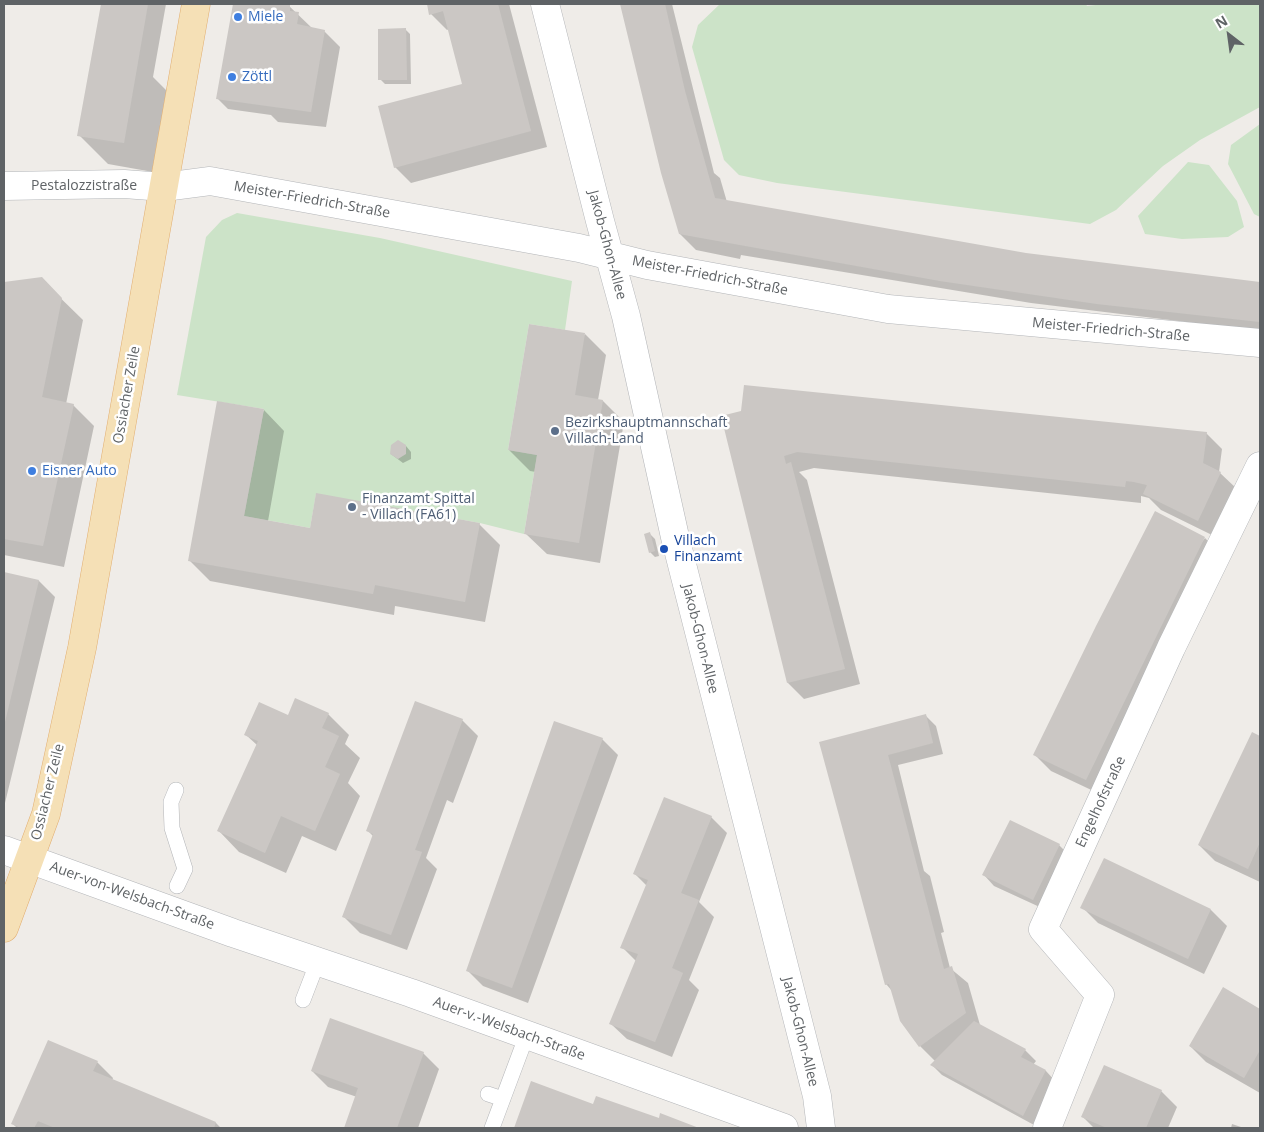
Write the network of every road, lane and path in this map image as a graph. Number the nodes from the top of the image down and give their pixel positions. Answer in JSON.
{"nodes":[{"id":1,"x":196,"y":4,"type":"edge"},
{"id":2,"x":546,"y":4,"type":"edge"},
{"id":3,"x":4,"y":186,"type":"edge"},
{"id":4,"x":164,"y":187,"type":"junction"},
{"id":5,"x":610,"y":255,"type":"junction"},
{"id":6,"x":1260,"y":344,"type":"edge"},
{"id":7,"x":1260,"y":466,"type":"edge"},
{"id":8,"x":176,"y":790,"type":"dead end"},
{"id":9,"x":4,"y":850,"type":"edge"},
{"id":10,"x":30,"y":860,"type":"junction"},
{"id":11,"x":177,"y":886,"type":"dead end"},
{"id":12,"x":4,"y":928,"type":"edge"},
{"id":13,"x":233,"y":933,"type":"joint"},
{"id":14,"x":318,"y":961,"type":"junction"},
{"id":15,"x":304,"y":1000,"type":"dead end"},
{"id":16,"x":526,"y":1037,"type":"junction"},
{"id":17,"x":488,"y":1094,"type":"dead end"},
{"id":18,"x":503,"y":1099,"type":"junction"},
{"id":19,"x":492,"y":1128,"type":"edge"},
{"id":20,"x":784,"y":1128,"type":"edge"},
{"id":21,"x":821,"y":1128,"type":"edge"},
{"id":22,"x":1047,"y":1128,"type":"edge"}],
"edges":[{"from":1,"to":4,"type":"main road","name":"Ossiacher Zeile"},
{"from":2,"to":5,"type":"street","name":"Jakob-Ghon-Allee"},
{"from":3,"to":4,"type":"street","name":"Pestalozzistraße"},
{"from":4,"to":5,"type":"street","name":"Meister-Friedrich-Straße"},
{"from":4,"to":10,"type":"main road","name":"Ossiacher Zeile"},
{"from":5,"to":6,"type":"street","name":"Meister-Friedrich-Straße"},
{"from":5,"to":21,"type":"street","name":"Jakob-Ghon-Allee"},
{"from":7,"to":22,"type":"street","name":"Engelhofstraße"},
{"from":8,"to":11,"type":"lane"},
{"from":9,"to":10,"type":"street","name":"Auer-von-Welsbach-Straße"},
{"from":10,"to":12,"type":"main road","name":"Ossiacher Zeile"},
{"from":10,"to":13,"type":"street","name":"Auer-von-Welsbach-Straße"},
{"from":13,"to":14,"type":"street","name":"Auer-v.-Welsbach-Straße"},
{"from":14,"to":15,"type":"lane"},
{"from":14,"to":16,"type":"street","name":"Auer-v.-Welsbach-Straße"},
{"from":16,"to":18,"type":"lane"},
{"from":16,"to":20,"type":"street","name":"Auer-v.-Welsbach-Straße"},
{"from":17,"to":18,"type":"lane"},
{"from":18,"to":19,"type":"lane"}]}
